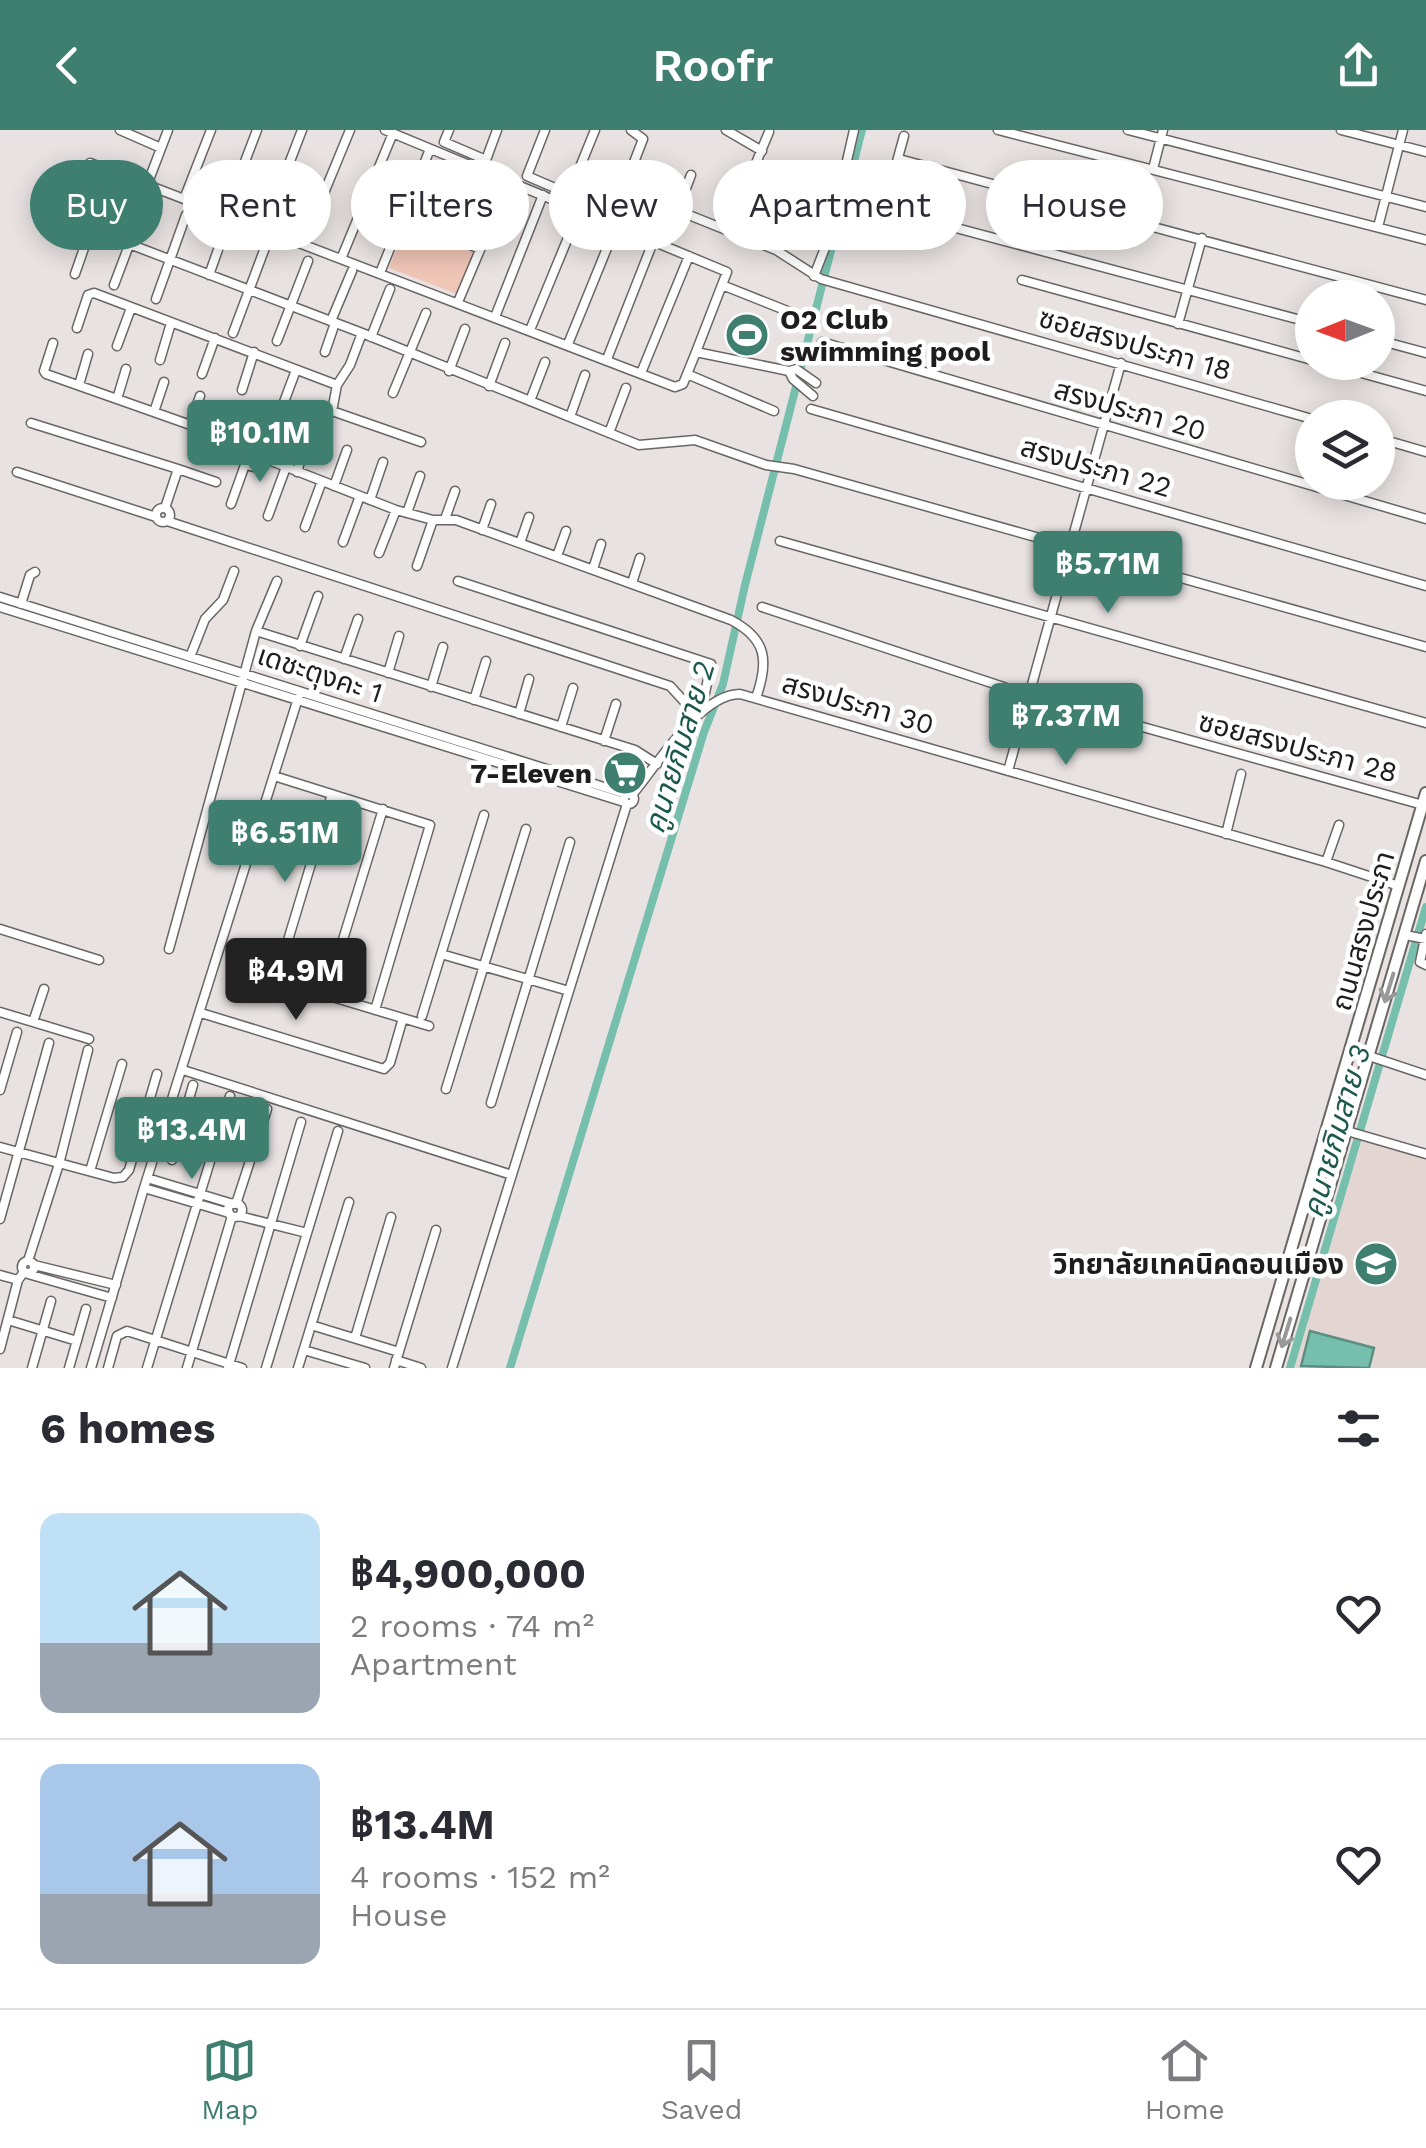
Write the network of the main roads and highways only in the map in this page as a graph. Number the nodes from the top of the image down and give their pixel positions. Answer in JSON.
{"nodes":[{"id":1,"x":1424,"y":799,"type":"edge"},
{"id":2,"x":1426,"y":861,"type":"edge"},
{"id":3,"x":1418,"y":933,"type":"edge"},
{"id":4,"x":1256,"y":1368,"type":"edge"},
{"id":5,"x":1276,"y":1368,"type":"edge"}],
"edges":[{"from":1,"to":4,"type":"main road","name":"ถนนสรงประภา"},
{"from":2,"to":3,"type":"main road","name":"ถนนสรงประภา"},
{"from":3,"to":5,"type":"main road","name":"ถนนสรงประภา","one_way":true}]}
